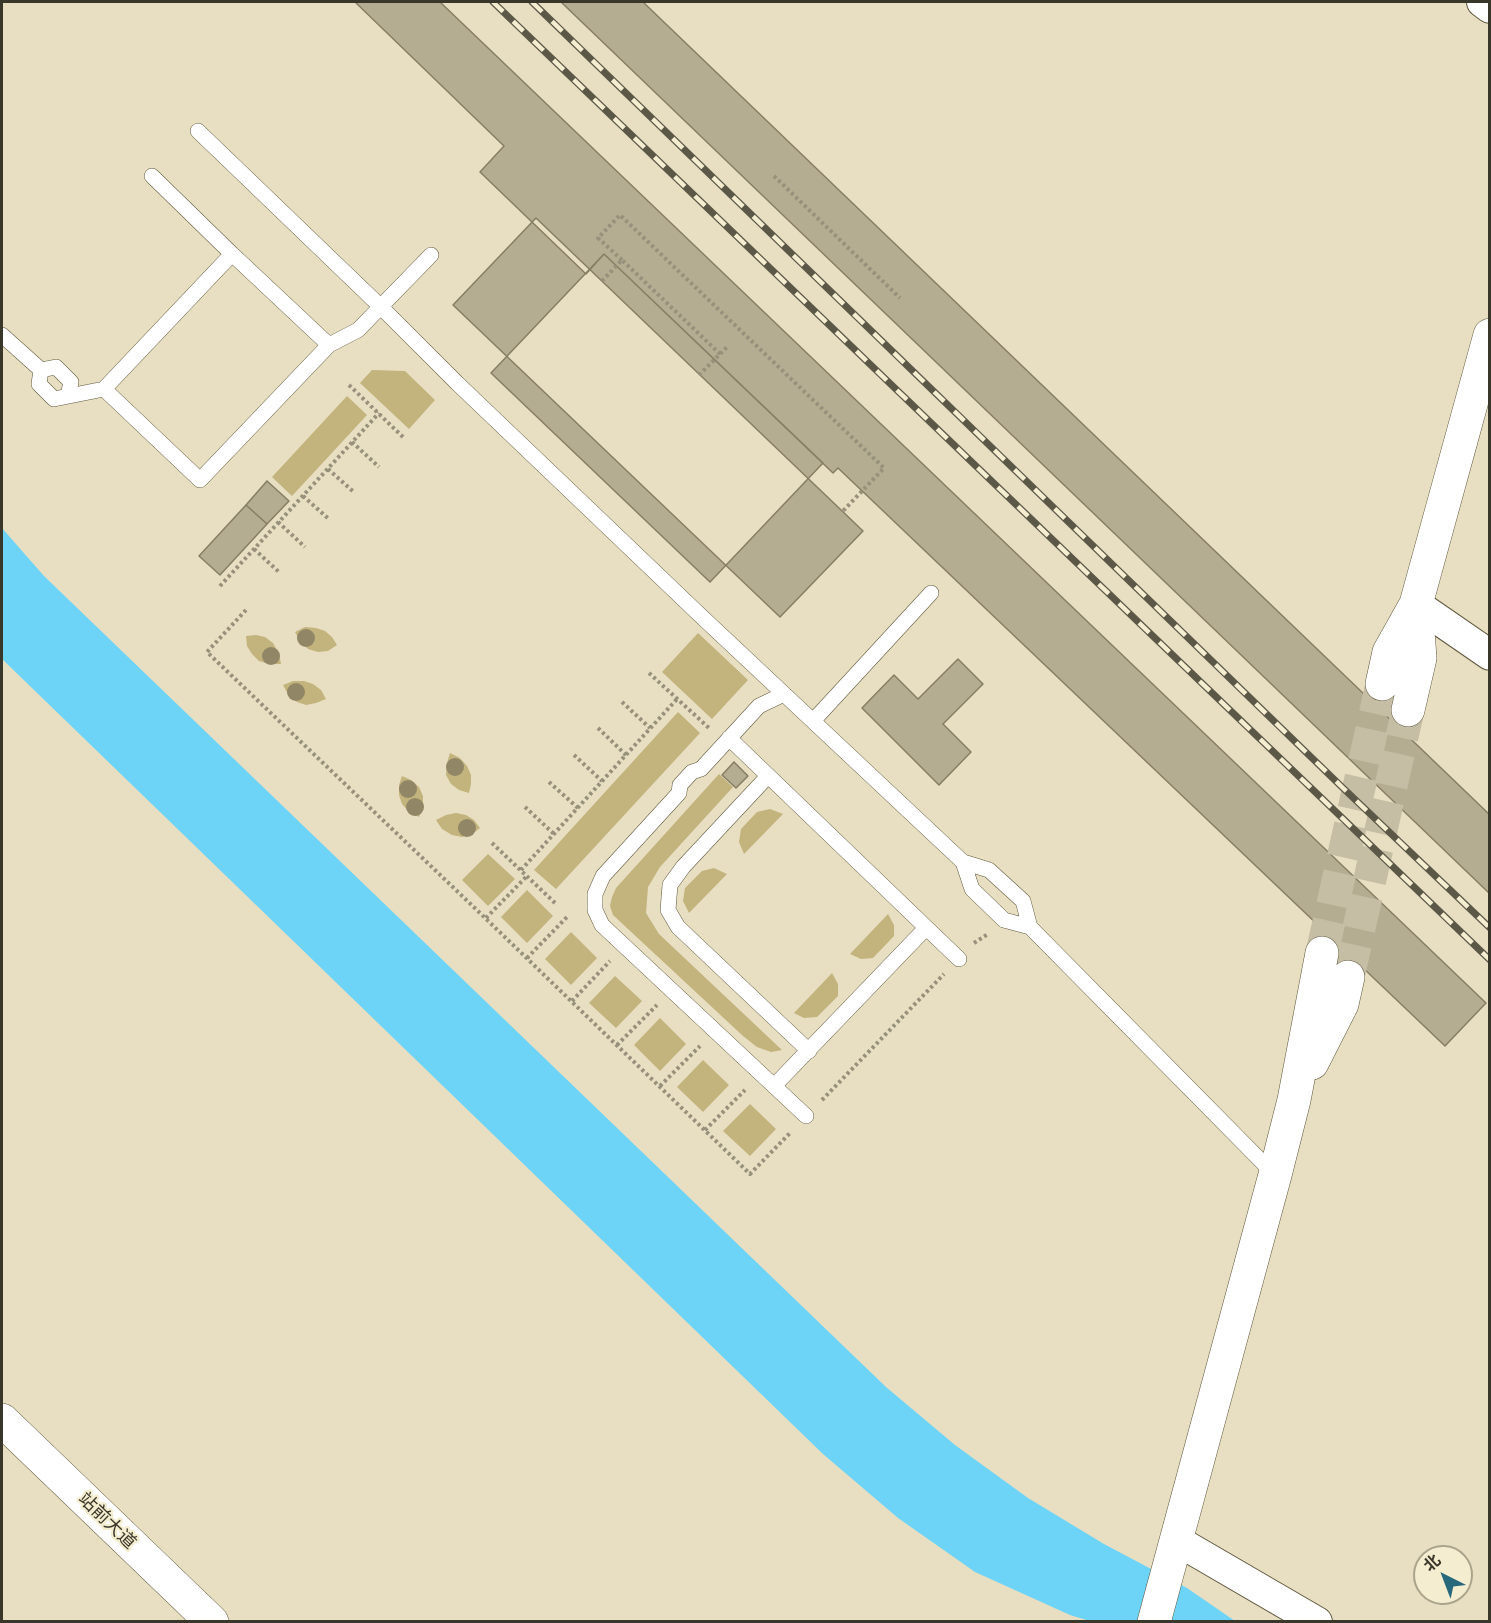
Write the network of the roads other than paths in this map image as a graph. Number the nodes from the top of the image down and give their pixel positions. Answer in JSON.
{"nodes":[{"id":1,"x":1482,"y":2,"type":"edge"},
{"id":2,"x":1490,"y":8,"type":"edge"},
{"id":3,"x":198,"y":131,"type":"dead end"},
{"id":4,"x":152,"y":176,"type":"dead end"},
{"id":5,"x":232,"y":254,"type":"junction"},
{"id":6,"x":431,"y":255,"type":"dead end"},
{"id":7,"x":381,"y":307,"type":"junction"},
{"id":8,"x":2,"y":335,"type":"edge"},
{"id":9,"x":1490,"y":335,"type":"edge"},
{"id":10,"x":328,"y":345,"type":"junction"},
{"id":11,"x":41,"y":370,"type":"junction"},
{"id":12,"x":104,"y":389,"type":"junction"},
{"id":13,"x":68,"y":396,"type":"junction"},
{"id":14,"x":931,"y":593,"type":"dead end"},
{"id":15,"x":1416,"y":604,"type":"junction"},
{"id":16,"x":1490,"y":655,"type":"edge"},
{"id":17,"x":1382,"y":684,"type":"tunnel mouth"},
{"id":18,"x":784,"y":694,"type":"junction"},
{"id":19,"x":1408,"y":710,"type":"tunnel mouth"},
{"id":20,"x":813,"y":721,"type":"junction"},
{"id":21,"x":729,"y":738,"type":"junction"},
{"id":22,"x":768,"y":776,"type":"junction"},
{"id":23,"x":963,"y":862,"type":"junction"},
{"id":24,"x":1030,"y":927,"type":"junction"},
{"id":25,"x":926,"y":928,"type":"junction"},
{"id":26,"x":1322,"y":953,"type":"tunnel mouth"},
{"id":27,"x":959,"y":959,"type":"road end"},
{"id":28,"x":1348,"y":977,"type":"tunnel mouth"},
{"id":29,"x":809,"y":1051,"type":"junction"},
{"id":30,"x":774,"y":1086,"type":"junction"},
{"id":31,"x":1294,"y":1100,"type":"junction"},
{"id":32,"x":806,"y":1116,"type":"road end"},
{"id":33,"x":1275,"y":1174,"type":"junction"},
{"id":34,"x":2,"y":1420,"type":"edge"},
{"id":35,"x":1176,"y":1540,"type":"junction"},
{"id":36,"x":212,"y":1622,"type":"edge"},
{"id":37,"x":1154,"y":1622,"type":"edge"},
{"id":38,"x":1317,"y":1622,"type":"edge"}],
"edges":[{"from":1,"to":2,"type":"street"},
{"from":3,"to":7,"type":"lane"},
{"from":4,"to":5,"type":"lane"},
{"from":5,"to":10,"type":"lane"},
{"from":5,"to":12,"type":"lane"},
{"from":6,"to":7,"type":"lane"},
{"from":7,"to":10,"type":"lane"},
{"from":7,"to":18,"type":"lane"},
{"from":8,"to":11,"type":"lane"},
{"from":9,"to":15,"type":"street"},
{"from":10,"to":12,"type":"lane"},
{"from":11,"to":13,"type":"lane"},
{"from":11,"to":13,"type":"lane"},
{"from":12,"to":13,"type":"lane"},
{"from":14,"to":20,"type":"lane"},
{"from":15,"to":16,"type":"street"},
{"from":15,"to":17,"type":"street"},
{"from":15,"to":19,"type":"street"},
{"from":18,"to":20,"type":"lane"},
{"from":18,"to":21,"type":"lane"},
{"from":20,"to":23,"type":"lane"},
{"from":21,"to":22,"type":"lane"},
{"from":21,"to":30,"type":"lane"},
{"from":22,"to":25,"type":"lane"},
{"from":22,"to":29,"type":"lane"},
{"from":23,"to":24,"type":"lane"},
{"from":23,"to":24,"type":"lane"},
{"from":24,"to":33,"type":"lane"},
{"from":25,"to":27,"type":"lane"},
{"from":25,"to":29,"type":"lane"},
{"from":26,"to":31,"type":"street"},
{"from":28,"to":31,"type":"street"},
{"from":29,"to":30,"type":"lane"},
{"from":30,"to":32,"type":"lane"},
{"from":31,"to":33,"type":"street"},
{"from":33,"to":35,"type":"street"},
{"from":34,"to":36,"type":"street","name":"站前大道"},
{"from":35,"to":37,"type":"street"},
{"from":35,"to":38,"type":"street"}]}
